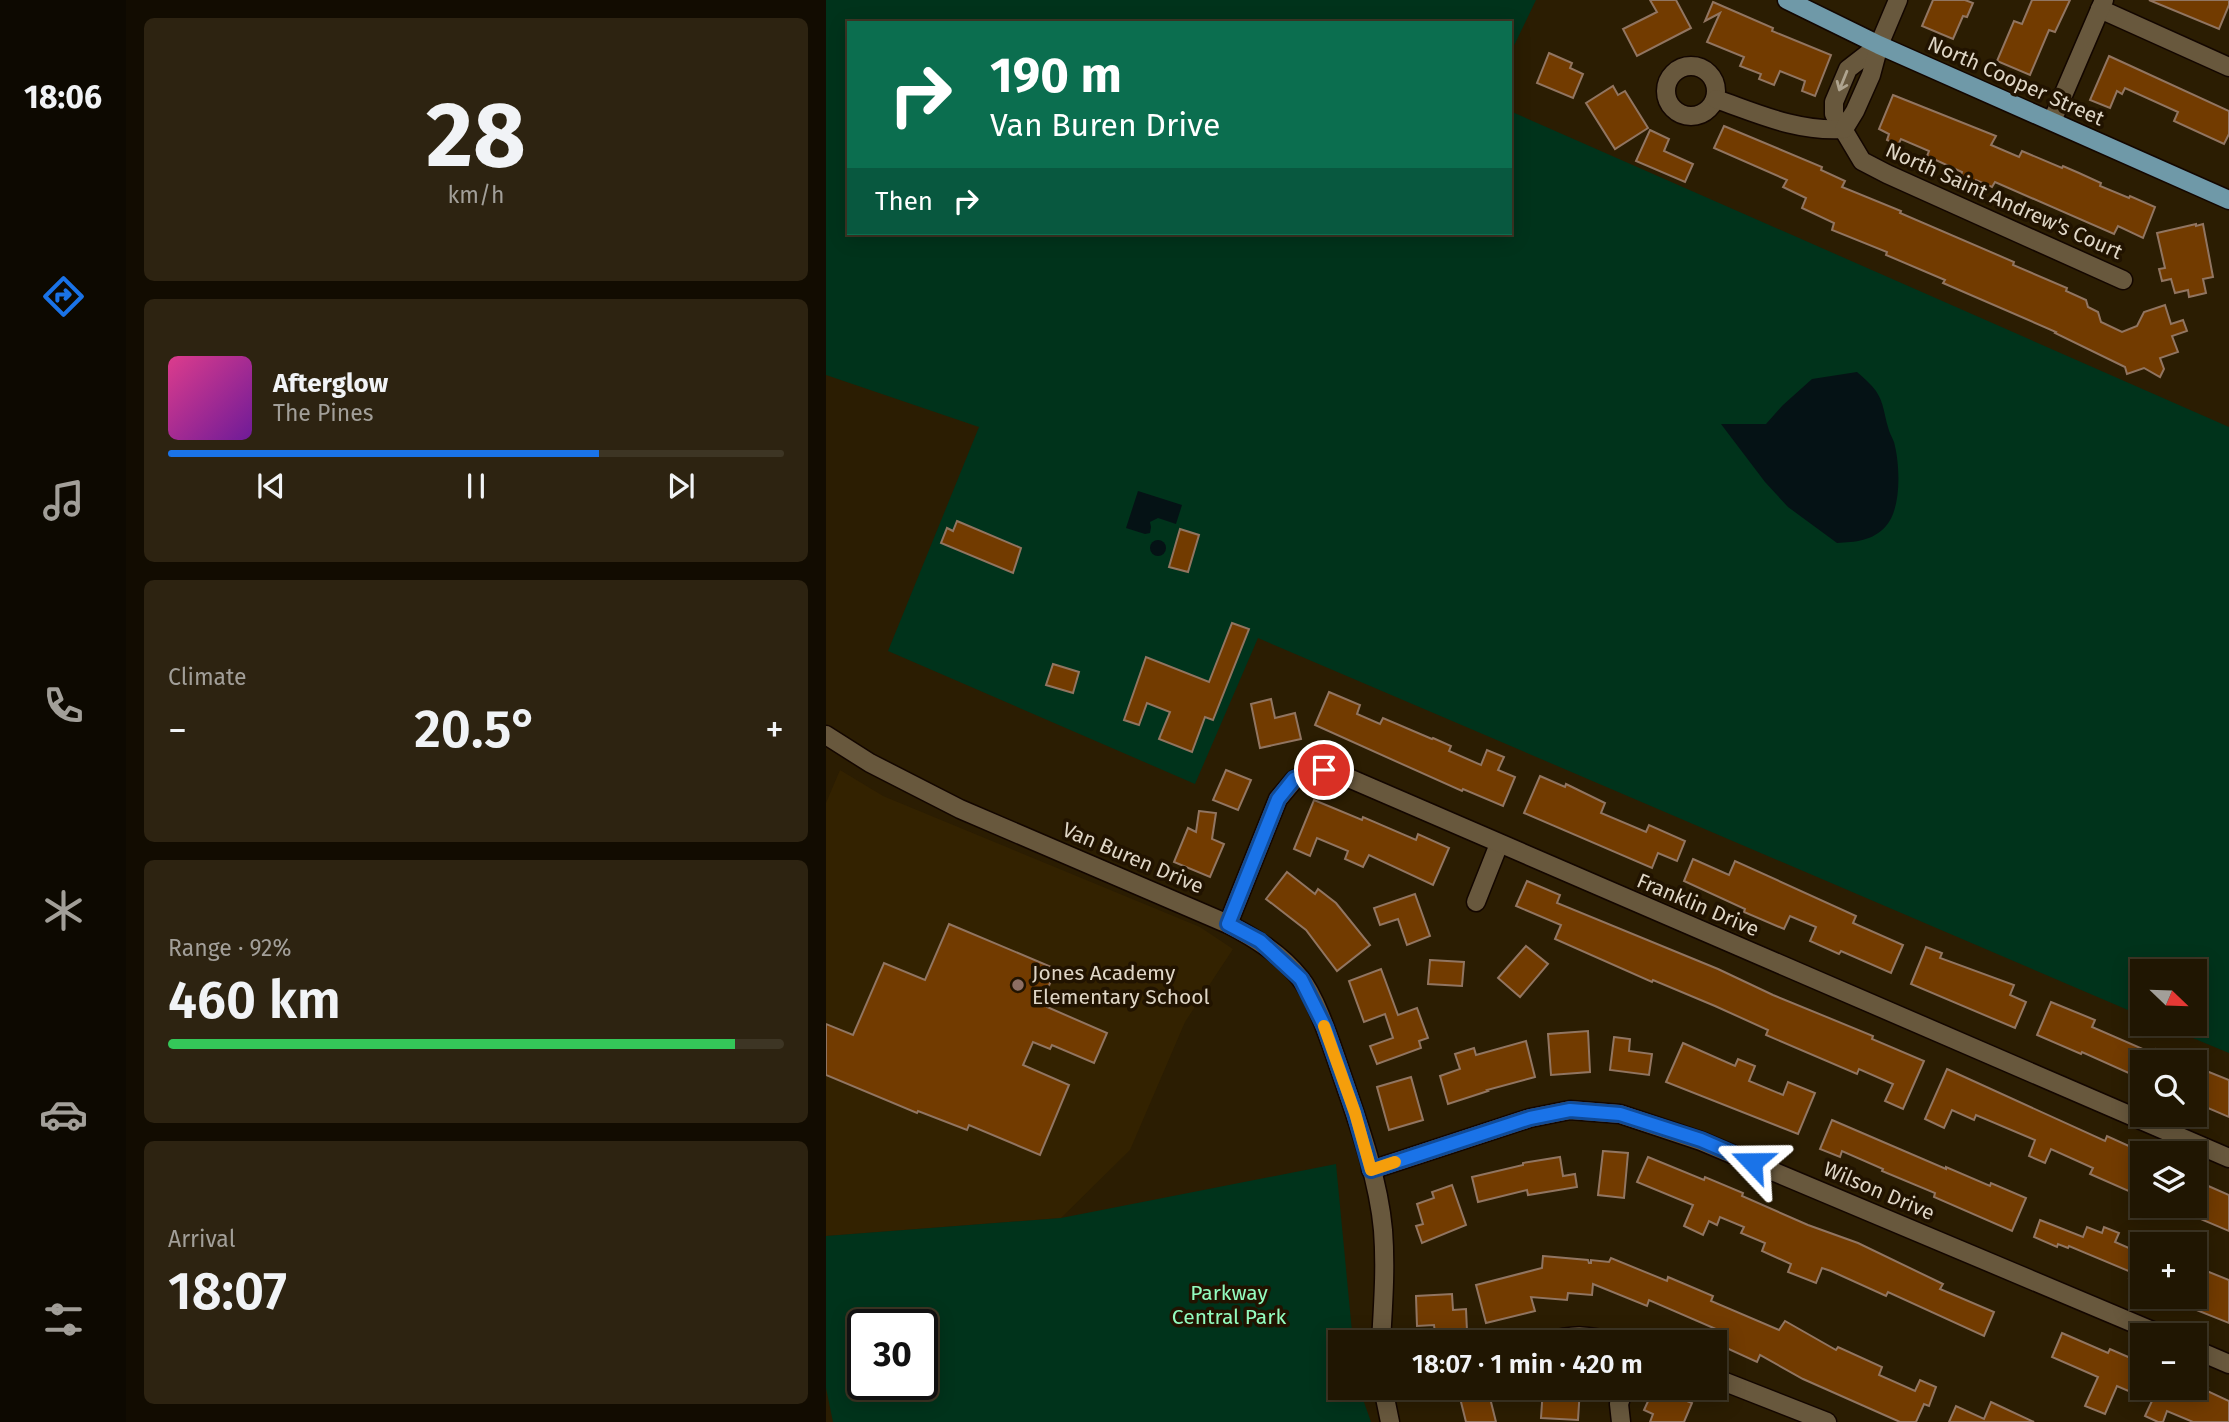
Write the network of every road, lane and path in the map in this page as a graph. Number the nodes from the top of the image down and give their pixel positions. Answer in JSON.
{"nodes":[{"id":1,"x":1787,"y":0,"type":"edge"},
{"id":2,"x":1898,"y":0,"type":"edge"},
{"id":3,"x":2102,"y":5,"type":"edge"},
{"id":4,"x":1879,"y":45,"type":"junction"},
{"id":5,"x":2229,"y":67,"type":"edge"},
{"id":6,"x":1716,"y":99,"type":"dead end"},
{"id":7,"x":2052,"y":121,"type":"junction"},
{"id":8,"x":1844,"y":129,"type":"junction"},
{"id":9,"x":2229,"y":200,"type":"edge"},
{"id":10,"x":2123,"y":280,"type":"dead end"},
{"id":11,"x":826,"y":735,"type":"edge"},
{"id":12,"x":1499,"y":844,"type":"junction"},
{"id":13,"x":1476,"y":902,"type":"dead end"},
{"id":14,"x":1228,"y":924,"type":"junction"},
{"id":15,"x":2229,"y":1158,"type":"edge"},
{"id":16,"x":1371,"y":1170,"type":"junction"},
{"id":17,"x":2134,"y":1323,"type":"edge"},
{"id":18,"x":1382,"y":1330,"type":"edge"},
{"id":19,"x":2207,"y":1355,"type":"edge"},
{"id":20,"x":2229,"y":1364,"type":"edge"},
{"id":21,"x":1727,"y":1383,"type":"edge"},
{"id":22,"x":1385,"y":1400,"type":"edge"},
{"id":23,"x":1620,"y":1400,"type":"edge"},
{"id":24,"x":1390,"y":1422,"type":"edge"},
{"id":25,"x":1621,"y":1422,"type":"edge"},
{"id":26,"x":1827,"y":1422,"type":"edge"}],
"edges":[{"from":1,"to":4,"type":"main road","name":"North Cooper Street"},
{"from":2,"to":4,"type":"street"},
{"from":3,"to":5,"type":"street"},
{"from":3,"to":7,"type":"street"},
{"from":4,"to":7,"type":"main road","name":"North Cooper Street"},
{"from":4,"to":8,"type":"street"},
{"from":6,"to":8,"type":"street"},
{"from":7,"to":9,"type":"main road","name":"North Cooper Street"},
{"from":8,"to":10,"type":"street","name":"North Saint Andrew's Court"},
{"from":11,"to":14,"type":"street","name":"Van Buren Drive"},
{"from":12,"to":13,"type":"street"},
{"from":12,"to":14,"type":"street","name":"Franklin Drive"},
{"from":12,"to":15,"type":"street","name":"Franklin Drive"},
{"from":14,"to":16,"type":"street","name":"Van Buren Drive"},
{"from":16,"to":17,"type":"street","name":"Wilson Drive"},
{"from":16,"to":18,"type":"street","name":"Van Buren Drive"},
{"from":19,"to":20,"type":"street"},
{"from":21,"to":26,"type":"street"},
{"from":22,"to":24,"type":"street"},
{"from":23,"to":25,"type":"street"}]}
